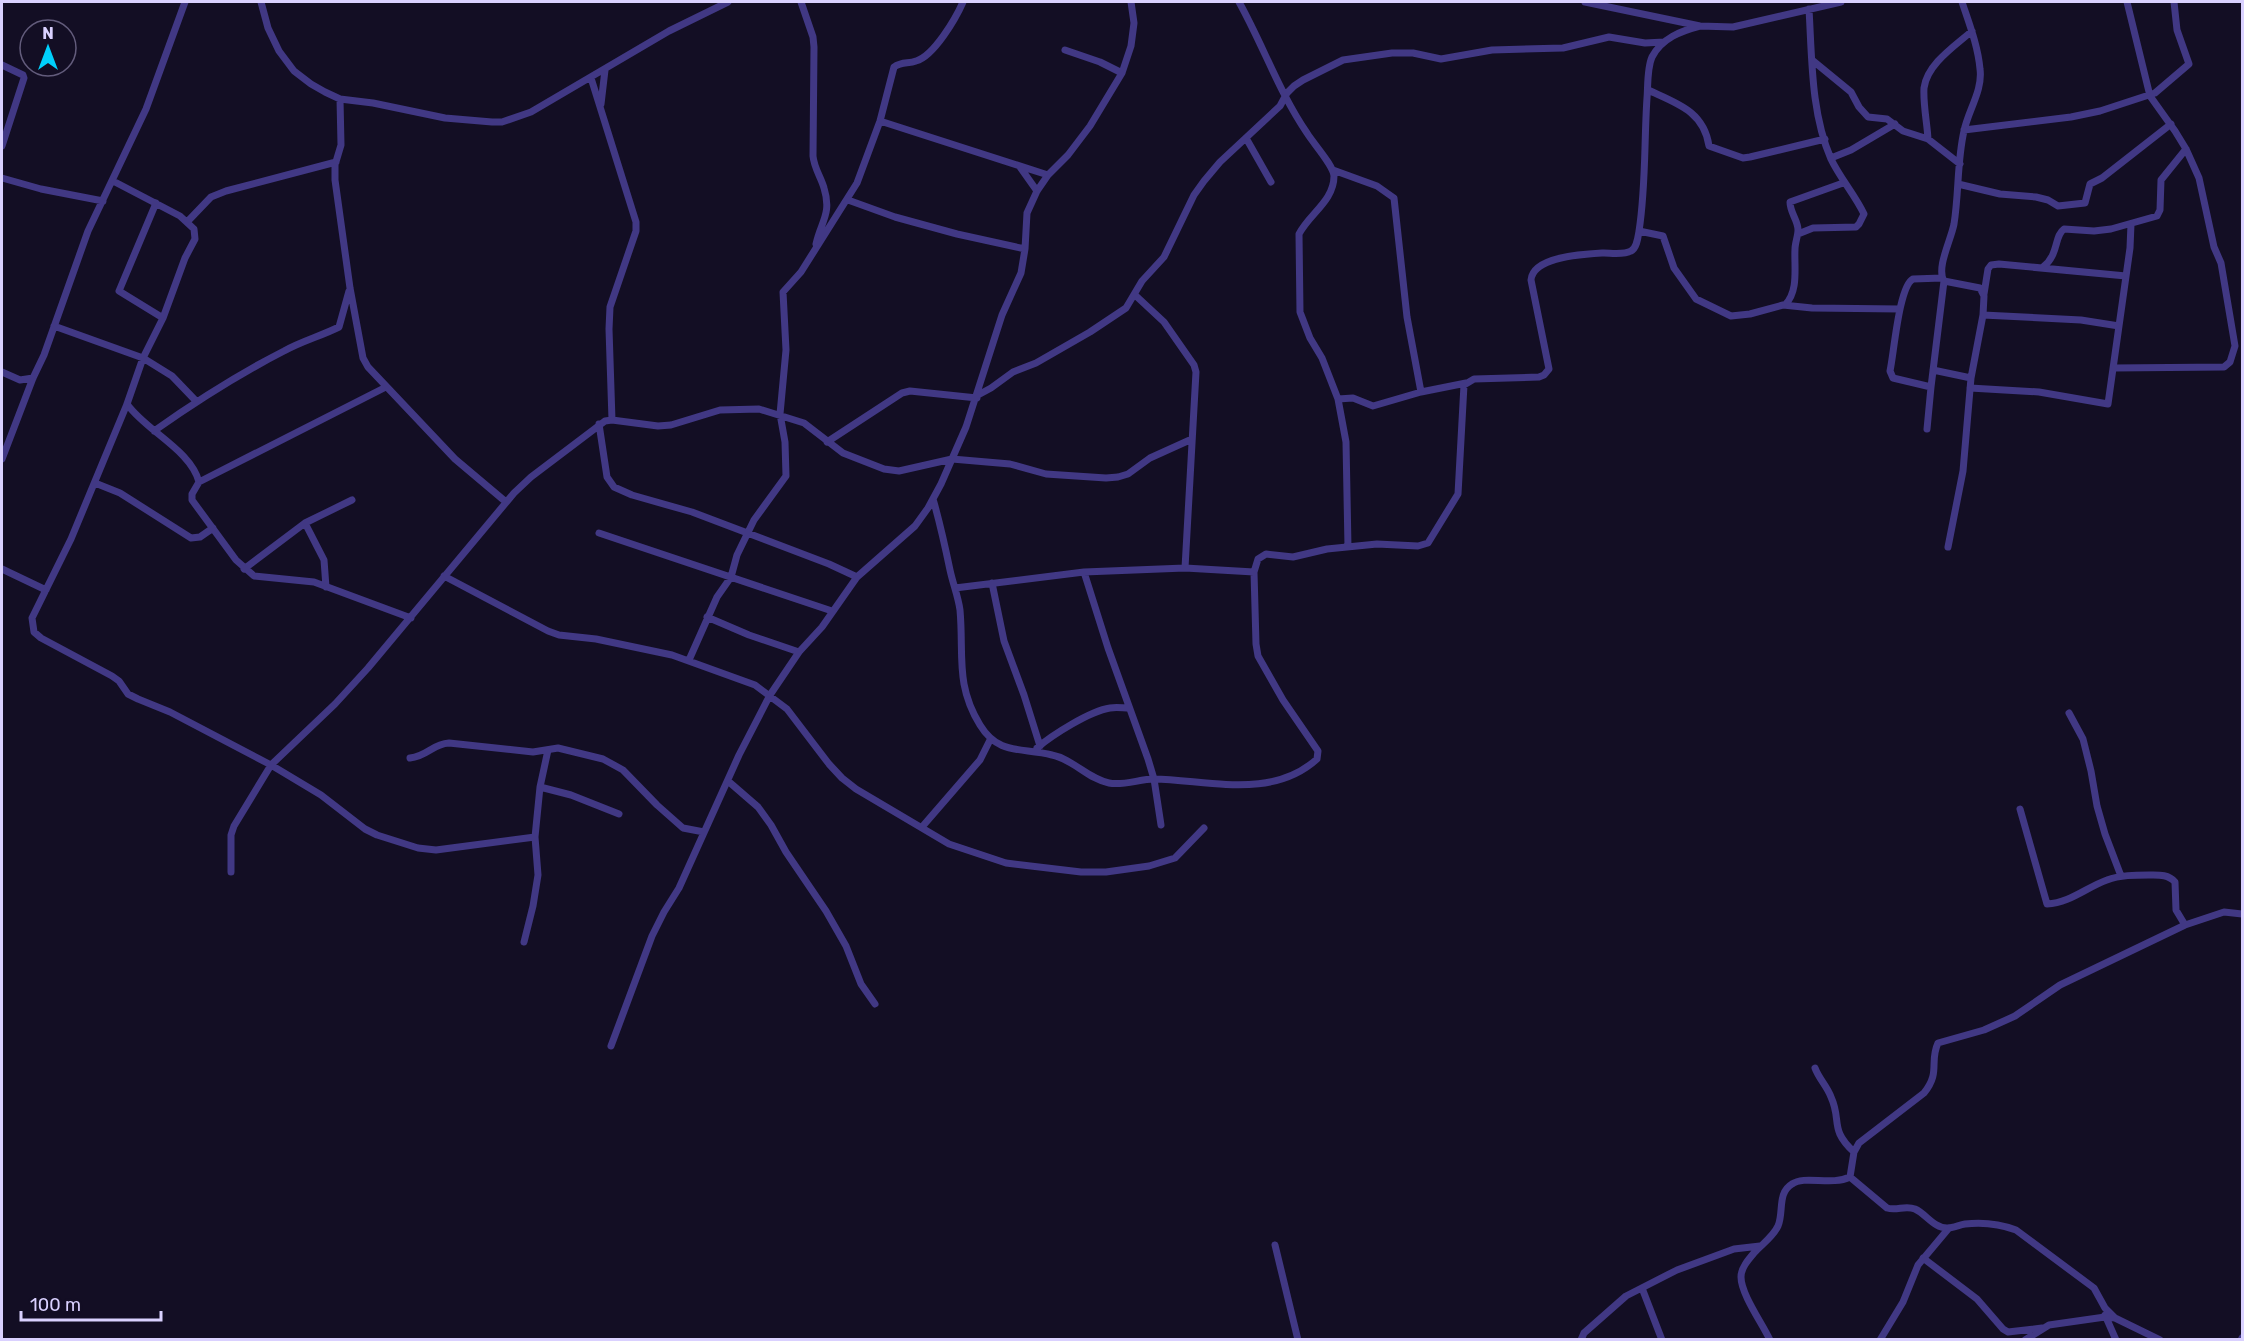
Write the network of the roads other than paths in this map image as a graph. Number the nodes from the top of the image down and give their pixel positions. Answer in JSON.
{"nodes":[{"id":1,"x":185,"y":2,"type":"edge"},
{"id":2,"x":261,"y":2,"type":"edge"},
{"id":3,"x":728,"y":2,"type":"edge"},
{"id":4,"x":801,"y":2,"type":"edge"},
{"id":5,"x":963,"y":2,"type":"edge"},
{"id":6,"x":1131,"y":2,"type":"edge"},
{"id":7,"x":1239,"y":2,"type":"edge"},
{"id":8,"x":1585,"y":2,"type":"edge"},
{"id":9,"x":1841,"y":2,"type":"edge"},
{"id":10,"x":1962,"y":2,"type":"edge"},
{"id":11,"x":2127,"y":2,"type":"edge"},
{"id":12,"x":2174,"y":2,"type":"edge"},
{"id":13,"x":1809,"y":9,"type":"junction"},
{"id":14,"x":1700,"y":26,"type":"junction"},
{"id":15,"x":1971,"y":31,"type":"junction"},
{"id":16,"x":1664,"y":42,"type":"junction"},
{"id":17,"x":1065,"y":50,"type":"dead end"},
{"id":18,"x":1812,"y":60,"type":"junction"},
{"id":19,"x":2,"y":65,"type":"edge"},
{"id":20,"x":605,"y":70,"type":"junction"},
{"id":21,"x":1122,"y":74,"type":"junction"},
{"id":22,"x":591,"y":78,"type":"junction"},
{"id":23,"x":1648,"y":90,"type":"junction"},
{"id":24,"x":2150,"y":96,"type":"junction"},
{"id":25,"x":1285,"y":97,"type":"junction"},
{"id":26,"x":340,"y":99,"type":"junction"},
{"id":27,"x":600,"y":106,"type":"junction"},
{"id":28,"x":880,"y":121,"type":"junction"},
{"id":29,"x":1895,"y":124,"type":"junction"},
{"id":30,"x":2171,"y":124,"type":"junction"},
{"id":31,"x":1964,"y":130,"type":"junction"},
{"id":32,"x":1246,"y":138,"type":"junction"},
{"id":33,"x":1825,"y":139,"type":"junction"},
{"id":34,"x":1928,"y":139,"type":"junction"},
{"id":35,"x":2,"y":146,"type":"edge"},
{"id":36,"x":2186,"y":149,"type":"junction"},
{"id":37,"x":1831,"y":158,"type":"junction"},
{"id":38,"x":336,"y":162,"type":"junction"},
{"id":39,"x":1960,"y":164,"type":"junction"},
{"id":40,"x":1020,"y":167,"type":"junction"},
{"id":41,"x":1333,"y":170,"type":"junction"},
{"id":42,"x":1048,"y":175,"type":"junction"},
{"id":43,"x":2,"y":178,"type":"edge"},
{"id":44,"x":113,"y":181,"type":"junction"},
{"id":45,"x":1271,"y":182,"type":"dead end"},
{"id":46,"x":1843,"y":183,"type":"junction"},
{"id":47,"x":1958,"y":184,"type":"junction"},
{"id":48,"x":1036,"y":191,"type":"junction"},
{"id":49,"x":848,"y":200,"type":"junction"},
{"id":50,"x":103,"y":201,"type":"junction"},
{"id":51,"x":156,"y":203,"type":"junction"},
{"id":52,"x":188,"y":221,"type":"junction"},
{"id":53,"x":2131,"y":224,"type":"junction"},
{"id":54,"x":1639,"y":231,"type":"junction"},
{"id":55,"x":1798,"y":234,"type":"junction"},
{"id":56,"x":814,"y":249,"type":"junction"},
{"id":57,"x":1025,"y":249,"type":"junction"},
{"id":58,"x":2043,"y":267,"type":"junction"},
{"id":59,"x":2126,"y":276,"type":"junction"},
{"id":60,"x":1943,"y":280,"type":"junction"},
{"id":61,"x":350,"y":288,"type":"junction"},
{"id":62,"x":1135,"y":295,"type":"junction"},
{"id":63,"x":1984,"y":296,"type":"junction"},
{"id":64,"x":1785,"y":305,"type":"junction"},
{"id":65,"x":1900,"y":309,"type":"junction"},
{"id":66,"x":1983,"y":315,"type":"junction"},
{"id":67,"x":163,"y":318,"type":"junction"},
{"id":68,"x":54,"y":326,"type":"junction"},
{"id":69,"x":2119,"y":326,"type":"junction"},
{"id":70,"x":143,"y":358,"type":"junction"},
{"id":71,"x":2114,"y":368,"type":"junction"},
{"id":72,"x":1933,"y":370,"type":"junction"},
{"id":73,"x":2,"y":372,"type":"edge"},
{"id":74,"x":33,"y":378,"type":"junction"},
{"id":75,"x":1971,"y":378,"type":"junction"},
{"id":76,"x":20,"y":381,"type":"junction"},
{"id":77,"x":1466,"y":383,"type":"junction"},
{"id":78,"x":386,"y":387,"type":"junction"},
{"id":79,"x":1930,"y":387,"type":"junction"},
{"id":80,"x":1970,"y":388,"type":"junction"},
{"id":81,"x":28,"y":390,"type":"junction"},
{"id":82,"x":1421,"y":392,"type":"junction"},
{"id":83,"x":977,"y":396,"type":"junction"},
{"id":84,"x":1338,"y":399,"type":"junction"},
{"id":85,"x":196,"y":401,"type":"junction"},
{"id":86,"x":127,"y":404,"type":"junction"},
{"id":87,"x":780,"y":414,"type":"junction"},
{"id":88,"x":612,"y":420,"type":"junction"},
{"id":89,"x":599,"y":424,"type":"junction"},
{"id":90,"x":1928,"y":429,"type":"dead end"},
{"id":91,"x":154,"y":431,"type":"junction"},
{"id":92,"x":1192,"y":440,"type":"junction"},
{"id":93,"x":827,"y":442,"type":"junction"},
{"id":94,"x":2,"y":459,"type":"edge"},
{"id":95,"x":952,"y":459,"type":"junction"},
{"id":96,"x":199,"y":482,"type":"junction"},
{"id":97,"x":95,"y":483,"type":"junction"},
{"id":98,"x":933,"y":499,"type":"junction"},
{"id":99,"x":352,"y":500,"type":"dead end"},
{"id":100,"x":506,"y":502,"type":"junction"},
{"id":101,"x":305,"y":524,"type":"junction"},
{"id":102,"x":213,"y":528,"type":"junction"},
{"id":103,"x":599,"y":533,"type":"dead end"},
{"id":104,"x":747,"y":534,"type":"junction"},
{"id":105,"x":1948,"y":547,"type":"dead end"},
{"id":106,"x":1348,"y":548,"type":"junction"},
{"id":107,"x":1185,"y":568,"type":"junction"},
{"id":108,"x":2,"y":569,"type":"edge"},
{"id":109,"x":244,"y":569,"type":"junction"},
{"id":110,"x":1084,"y":572,"type":"junction"},
{"id":111,"x":1254,"y":572,"type":"junction"},
{"id":112,"x":444,"y":576,"type":"junction"},
{"id":113,"x":731,"y":577,"type":"junction"},
{"id":114,"x":857,"y":577,"type":"junction"},
{"id":115,"x":992,"y":583,"type":"junction"},
{"id":116,"x":326,"y":587,"type":"junction"},
{"id":117,"x":955,"y":588,"type":"junction"},
{"id":118,"x":46,"y":590,"type":"junction"},
{"id":119,"x":832,"y":611,"type":"junction"},
{"id":120,"x":707,"y":617,"type":"junction"},
{"id":121,"x":411,"y":618,"type":"junction"},
{"id":122,"x":800,"y":652,"type":"junction"},
{"id":123,"x":689,"y":660,"type":"junction"},
{"id":124,"x":770,"y":695,"type":"junction"},
{"id":125,"x":1129,"y":708,"type":"junction"},
{"id":126,"x":2069,"y":713,"type":"dead end"},
{"id":127,"x":990,"y":740,"type":"junction"},
{"id":128,"x":1040,"y":746,"type":"junction"},
{"id":129,"x":548,"y":750,"type":"junction"},
{"id":130,"x":1033,"y":751,"type":"junction"},
{"id":131,"x":410,"y":758,"type":"dead end"},
{"id":132,"x":271,"y":765,"type":"junction"},
{"id":133,"x":1154,"y":779,"type":"junction"},
{"id":134,"x":728,"y":781,"type":"junction"},
{"id":135,"x":540,"y":787,"type":"junction"},
{"id":136,"x":2020,"y":809,"type":"dead end"},
{"id":137,"x":620,"y":814,"type":"dead end"},
{"id":138,"x":1161,"y":825,"type":"dead end"},
{"id":139,"x":922,"y":827,"type":"junction"},
{"id":140,"x":1204,"y":828,"type":"dead end"},
{"id":141,"x":704,"y":832,"type":"junction"},
{"id":142,"x":535,"y":837,"type":"junction"},
{"id":143,"x":231,"y":873,"type":"dead end"},
{"id":144,"x":2121,"y":876,"type":"junction"},
{"id":145,"x":2242,"y":914,"type":"edge"},
{"id":146,"x":2185,"y":925,"type":"junction"},
{"id":147,"x":524,"y":942,"type":"dead end"},
{"id":148,"x":875,"y":1004,"type":"dead end"},
{"id":149,"x":611,"y":1046,"type":"dead end"},
{"id":150,"x":1815,"y":1068,"type":"dead end"},
{"id":151,"x":1854,"y":1152,"type":"junction"},
{"id":152,"x":1850,"y":1177,"type":"junction"},
{"id":153,"x":1941,"y":1227,"type":"junction"},
{"id":154,"x":1949,"y":1228,"type":"junction"},
{"id":155,"x":1941,"y":1238,"type":"junction"},
{"id":156,"x":1275,"y":1245,"type":"dead end"},
{"id":157,"x":1760,"y":1245,"type":"junction"},
{"id":158,"x":1923,"y":1258,"type":"junction"},
{"id":159,"x":1642,"y":1288,"type":"junction"},
{"id":160,"x":2105,"y":1308,"type":"junction"},
{"id":161,"x":2105,"y":1317,"type":"junction"},
{"id":162,"x":2115,"y":1318,"type":"junction"},
{"id":163,"x":1763,"y":1326,"type":"junction"},
{"id":164,"x":2042,"y":1328,"type":"junction"},
{"id":165,"x":1298,"y":1340,"type":"edge"},
{"id":166,"x":1581,"y":1340,"type":"edge"},
{"id":167,"x":1662,"y":1340,"type":"edge"},
{"id":168,"x":1760,"y":1340,"type":"edge"},
{"id":169,"x":1770,"y":1340,"type":"edge"},
{"id":170,"x":1880,"y":1340,"type":"edge"},
{"id":171,"x":2025,"y":1340,"type":"edge"},
{"id":172,"x":2116,"y":1340,"type":"edge"},
{"id":173,"x":2160,"y":1340,"type":"edge"}],
"edges":[{"from":1,"to":44,"type":"street"},
{"from":2,"to":26,"type":"street"},
{"from":3,"to":20,"type":"street"},
{"from":4,"to":56,"type":"street"},
{"from":5,"to":28,"type":"street"},
{"from":6,"to":21,"type":"street"},
{"from":7,"to":25,"type":"street"},
{"from":8,"to":14,"type":"street"},
{"from":9,"to":13,"type":"street"},
{"from":10,"to":15,"type":"street"},
{"from":11,"to":24,"type":"street"},
{"from":12,"to":24,"type":"street"},
{"from":13,"to":14,"type":"street"},
{"from":13,"to":18,"type":"street"},
{"from":14,"to":16,"type":"street"},
{"from":15,"to":31,"type":"street"},
{"from":15,"to":34,"type":"street"},
{"from":16,"to":23,"type":"street"},
{"from":16,"to":25,"type":"street"},
{"from":17,"to":21,"type":"street"},
{"from":18,"to":29,"type":"street"},
{"from":18,"to":33,"type":"street"},
{"from":19,"to":35,"type":"street"},
{"from":20,"to":22,"type":"street"},
{"from":20,"to":27,"type":"street"},
{"from":21,"to":42,"type":"street"},
{"from":22,"to":26,"type":"street"},
{"from":22,"to":27,"type":"street"},
{"from":23,"to":33,"type":"street"},
{"from":23,"to":54,"type":"street"},
{"from":24,"to":30,"type":"street"},
{"from":24,"to":31,"type":"street"},
{"from":25,"to":32,"type":"street"},
{"from":25,"to":41,"type":"street"},
{"from":26,"to":38,"type":"street"},
{"from":27,"to":88,"type":"street"},
{"from":28,"to":40,"type":"street"},
{"from":28,"to":49,"type":"street"},
{"from":29,"to":34,"type":"street"},
{"from":29,"to":37,"type":"street"},
{"from":30,"to":36,"type":"street"},
{"from":30,"to":47,"type":"street"},
{"from":31,"to":39,"type":"street"},
{"from":32,"to":45,"type":"street"},
{"from":32,"to":62,"type":"street"},
{"from":33,"to":37,"type":"street"},
{"from":34,"to":39,"type":"street"},
{"from":36,"to":53,"type":"street"},
{"from":36,"to":71,"type":"street"},
{"from":37,"to":46,"type":"street"},
{"from":38,"to":52,"type":"street"},
{"from":38,"to":61,"type":"street"},
{"from":39,"to":47,"type":"street"},
{"from":40,"to":42,"type":"street"},
{"from":40,"to":48,"type":"street"},
{"from":41,"to":82,"type":"street"},
{"from":41,"to":84,"type":"street"},
{"from":42,"to":48,"type":"street"},
{"from":43,"to":50,"type":"street"},
{"from":44,"to":50,"type":"street"},
{"from":44,"to":51,"type":"street"},
{"from":46,"to":55,"type":"street"},
{"from":46,"to":55,"type":"street"},
{"from":47,"to":60,"type":"street"},
{"from":48,"to":57,"type":"street"},
{"from":49,"to":56,"type":"street"},
{"from":49,"to":57,"type":"street"},
{"from":50,"to":68,"type":"street"},
{"from":51,"to":52,"type":"street"},
{"from":51,"to":67,"type":"street"},
{"from":52,"to":67,"type":"street"},
{"from":53,"to":58,"type":"street"},
{"from":53,"to":59,"type":"street"},
{"from":54,"to":64,"type":"street"},
{"from":54,"to":77,"type":"street"},
{"from":55,"to":64,"type":"street"},
{"from":56,"to":87,"type":"street"},
{"from":57,"to":83,"type":"street"},
{"from":58,"to":59,"type":"street"},
{"from":58,"to":63,"type":"street"},
{"from":59,"to":69,"type":"street"},
{"from":60,"to":63,"type":"street"},
{"from":60,"to":65,"type":"street"},
{"from":60,"to":72,"type":"street"},
{"from":61,"to":78,"type":"street"},
{"from":61,"to":85,"type":"street"},
{"from":62,"to":83,"type":"street"},
{"from":62,"to":92,"type":"street"},
{"from":63,"to":66,"type":"street"},
{"from":64,"to":65,"type":"street"},
{"from":65,"to":79,"type":"street"},
{"from":66,"to":69,"type":"street"},
{"from":66,"to":75,"type":"street"},
{"from":67,"to":70,"type":"street"},
{"from":68,"to":70,"type":"street"},
{"from":68,"to":74,"type":"street"},
{"from":69,"to":71,"type":"street"},
{"from":70,"to":85,"type":"street"},
{"from":70,"to":86,"type":"street"},
{"from":71,"to":80,"type":"street"},
{"from":72,"to":75,"type":"street"},
{"from":72,"to":79,"type":"street"},
{"from":73,"to":76,"type":"street"},
{"from":74,"to":76,"type":"street"},
{"from":74,"to":81,"type":"street"},
{"from":75,"to":80,"type":"street"},
{"from":76,"to":81,"type":"street"},
{"from":77,"to":82,"type":"street"},
{"from":77,"to":106,"type":"street"},
{"from":78,"to":96,"type":"street"},
{"from":78,"to":100,"type":"street"},
{"from":79,"to":90,"type":"street"},
{"from":80,"to":105,"type":"street"},
{"from":81,"to":94,"type":"street"},
{"from":82,"to":84,"type":"street"},
{"from":83,"to":93,"type":"street"},
{"from":83,"to":95,"type":"street"},
{"from":84,"to":106,"type":"street"},
{"from":85,"to":91,"type":"street"},
{"from":86,"to":91,"type":"street"},
{"from":86,"to":97,"type":"street"},
{"from":87,"to":88,"type":"street"},
{"from":87,"to":93,"type":"street"},
{"from":87,"to":104,"type":"street"},
{"from":88,"to":89,"type":"street"},
{"from":89,"to":100,"type":"street"},
{"from":89,"to":104,"type":"street"},
{"from":91,"to":96,"type":"street"},
{"from":92,"to":95,"type":"street"},
{"from":92,"to":107,"type":"street"},
{"from":93,"to":95,"type":"street"},
{"from":95,"to":98,"type":"street"},
{"from":96,"to":102,"type":"street"},
{"from":97,"to":102,"type":"street"},
{"from":97,"to":118,"type":"street"},
{"from":98,"to":114,"type":"street"},
{"from":98,"to":117,"type":"street"},
{"from":99,"to":101,"type":"street"},
{"from":100,"to":112,"type":"street"},
{"from":101,"to":109,"type":"street"},
{"from":101,"to":116,"type":"street"},
{"from":102,"to":109,"type":"street"},
{"from":103,"to":113,"type":"street"},
{"from":104,"to":113,"type":"street"},
{"from":104,"to":114,"type":"street"},
{"from":106,"to":111,"type":"street"},
{"from":107,"to":110,"type":"street"},
{"from":107,"to":111,"type":"street"},
{"from":108,"to":118,"type":"street"},
{"from":109,"to":116,"type":"street"},
{"from":110,"to":115,"type":"street"},
{"from":110,"to":125,"type":"street"},
{"from":111,"to":133,"type":"street"},
{"from":112,"to":121,"type":"street"},
{"from":112,"to":123,"type":"street"},
{"from":113,"to":119,"type":"street"},
{"from":113,"to":120,"type":"street"},
{"from":114,"to":119,"type":"street"},
{"from":115,"to":117,"type":"street"},
{"from":115,"to":128,"type":"street"},
{"from":116,"to":121,"type":"street"},
{"from":117,"to":127,"type":"street"},
{"from":118,"to":132,"type":"street"},
{"from":119,"to":122,"type":"street"},
{"from":120,"to":122,"type":"street"},
{"from":120,"to":123,"type":"street"},
{"from":121,"to":132,"type":"street"},
{"from":122,"to":124,"type":"street"},
{"from":123,"to":124,"type":"street"},
{"from":124,"to":134,"type":"street"},
{"from":124,"to":139,"type":"street"},
{"from":125,"to":128,"type":"street"},
{"from":125,"to":133,"type":"street"},
{"from":126,"to":144,"type":"street"},
{"from":127,"to":130,"type":"street"},
{"from":127,"to":139,"type":"street"},
{"from":128,"to":130,"type":"street"},
{"from":129,"to":131,"type":"street"},
{"from":129,"to":135,"type":"street"},
{"from":129,"to":141,"type":"street"},
{"from":130,"to":133,"type":"street"},
{"from":132,"to":142,"type":"street"},
{"from":132,"to":143,"type":"street"},
{"from":133,"to":138,"type":"street"},
{"from":134,"to":141,"type":"street"},
{"from":134,"to":148,"type":"street"},
{"from":135,"to":137,"type":"street"},
{"from":135,"to":142,"type":"street"},
{"from":136,"to":144,"type":"street"},
{"from":139,"to":140,"type":"street"},
{"from":141,"to":149,"type":"street"},
{"from":142,"to":147,"type":"street"},
{"from":144,"to":146,"type":"street"},
{"from":145,"to":146,"type":"street"},
{"from":146,"to":151,"type":"street"},
{"from":150,"to":151,"type":"street"},
{"from":151,"to":152,"type":"street"},
{"from":152,"to":153,"type":"street"},
{"from":152,"to":157,"type":"street"},
{"from":153,"to":154,"type":"street"},
{"from":153,"to":155,"type":"street"},
{"from":154,"to":155,"type":"street"},
{"from":154,"to":160,"type":"street"},
{"from":155,"to":158,"type":"street"},
{"from":156,"to":165,"type":"street"},
{"from":157,"to":159,"type":"street"},
{"from":157,"to":163,"type":"street"},
{"from":158,"to":164,"type":"street"},
{"from":158,"to":170,"type":"street"},
{"from":159,"to":166,"type":"street"},
{"from":159,"to":167,"type":"street"},
{"from":160,"to":161,"type":"street"},
{"from":160,"to":162,"type":"street"},
{"from":161,"to":162,"type":"street"},
{"from":161,"to":164,"type":"street"},
{"from":161,"to":172,"type":"street"},
{"from":162,"to":173,"type":"street"},
{"from":163,"to":168,"type":"street"},
{"from":163,"to":169,"type":"street"},
{"from":164,"to":171,"type":"street"}]}
